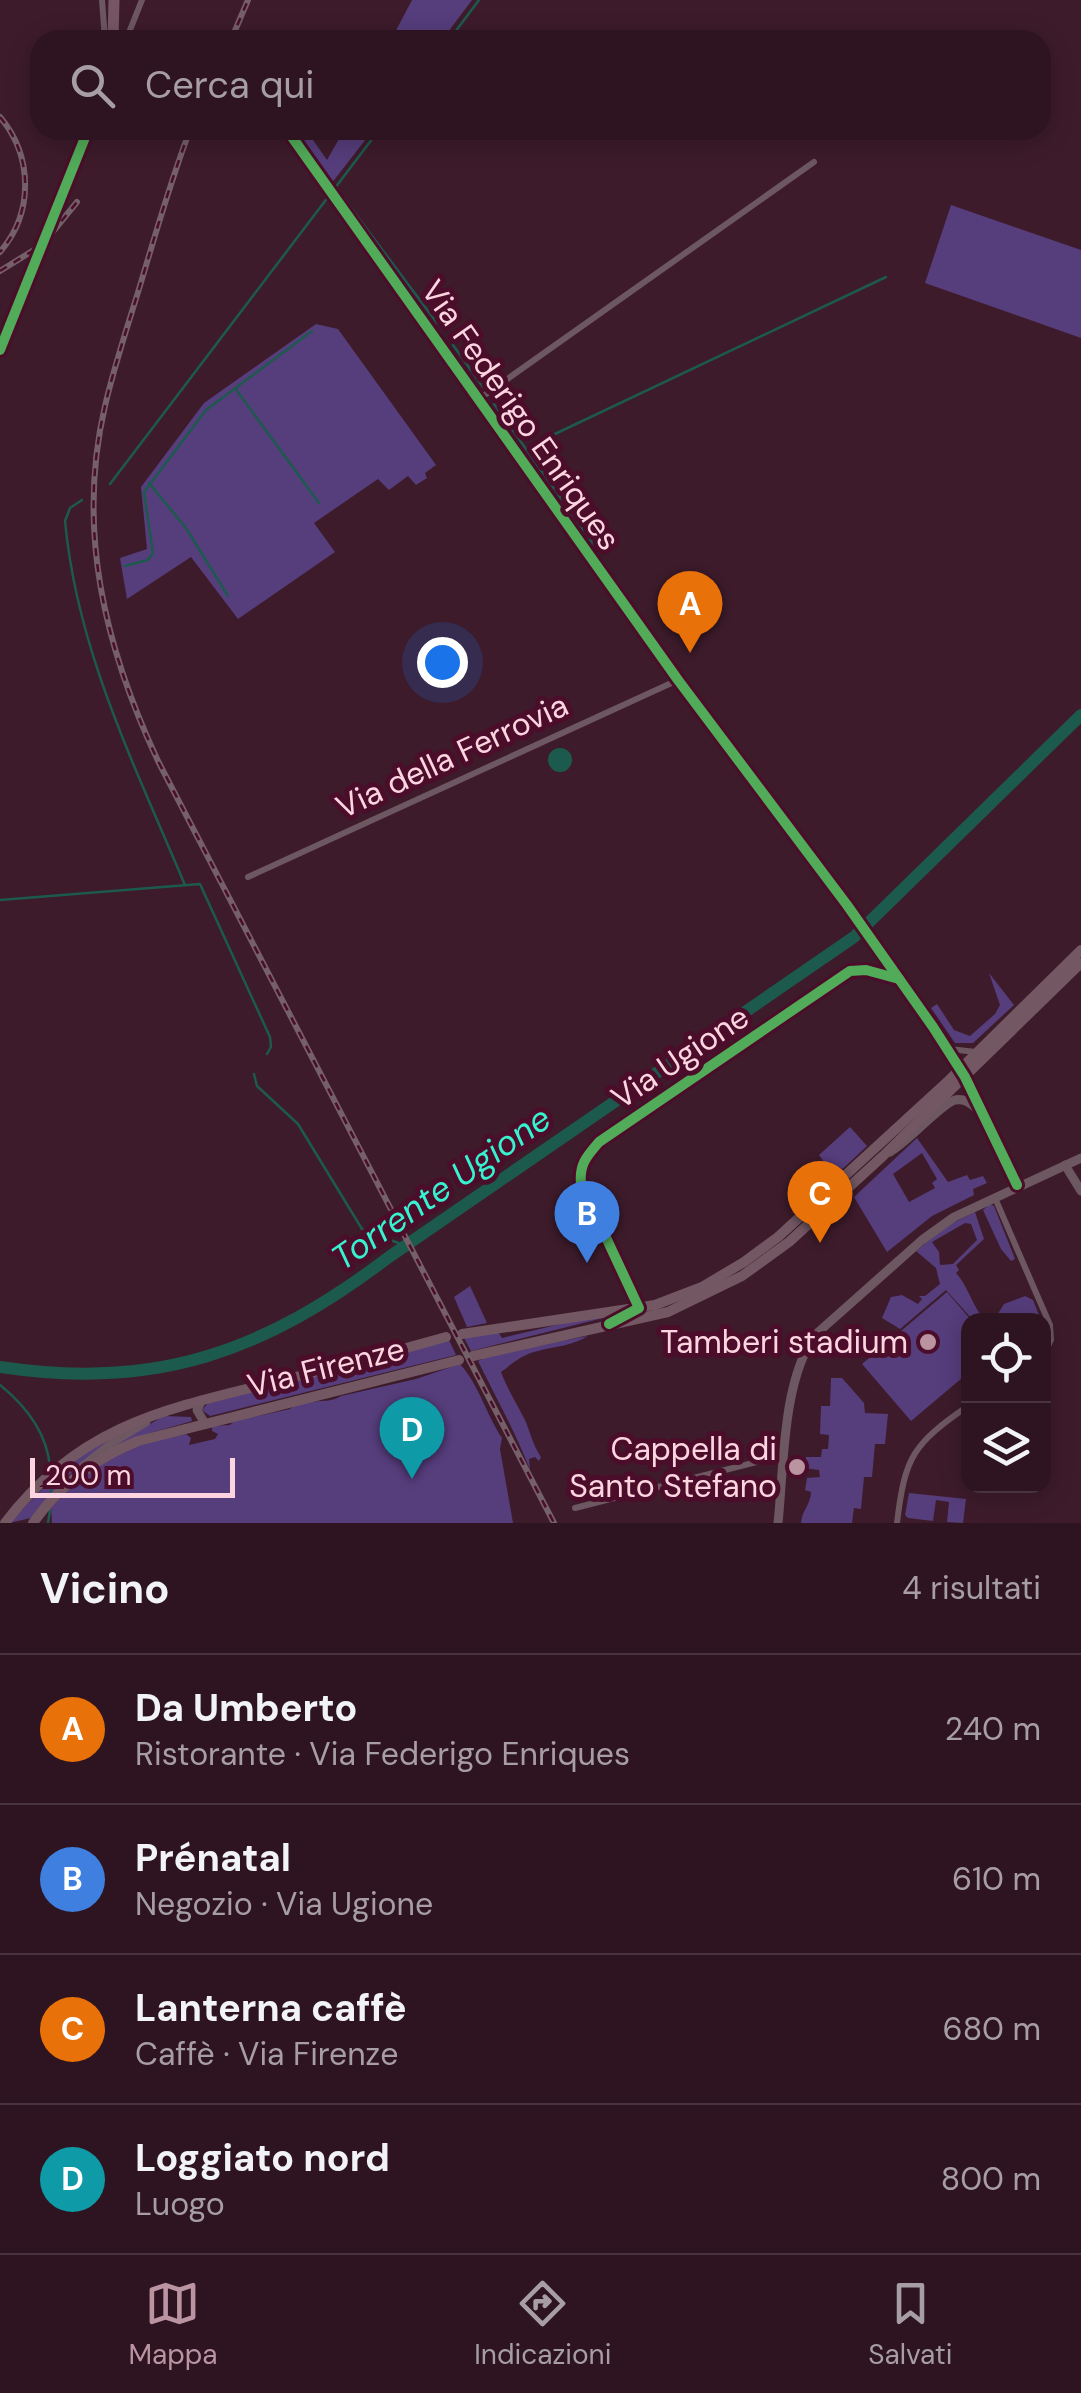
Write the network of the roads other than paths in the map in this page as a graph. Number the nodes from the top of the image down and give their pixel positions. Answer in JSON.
{"nodes":[{"id":1,"x":102,"y":0,"type":"edge"},
{"id":2,"x":114,"y":0,"type":"edge"},
{"id":3,"x":142,"y":0,"type":"edge"},
{"id":4,"x":104,"y":30,"type":"edge"},
{"id":5,"x":113,"y":30,"type":"edge"},
{"id":6,"x":130,"y":30,"type":"edge"},
{"id":7,"x":84,"y":140,"type":"edge"},
{"id":8,"x":294,"y":140,"type":"edge"},
{"id":9,"x":814,"y":162,"type":"dead end"},
{"id":10,"x":0,"y":350,"type":"edge"},
{"id":11,"x":479,"y":399,"type":"junction"},
{"id":12,"x":678,"y":680,"type":"junction"},
{"id":13,"x":248,"y":877,"type":"dead end"},
{"id":14,"x":1081,"y":950,"type":"edge"},
{"id":15,"x":1081,"y":962,"type":"edge"},
{"id":16,"x":899,"y":979,"type":"junction"},
{"id":17,"x":947,"y":1049,"type":"junction"},
{"id":18,"x":978,"y":1052,"type":"junction"},
{"id":19,"x":963,"y":1073,"type":"junction"},
{"id":20,"x":980,"y":1113,"type":"junction"},
{"id":21,"x":883,"y":1156,"type":"junction"},
{"id":22,"x":1081,"y":1158,"type":"edge"},
{"id":23,"x":1065,"y":1165,"type":"junction"},
{"id":24,"x":1017,"y":1185,"type":"junction"},
{"id":25,"x":1081,"y":1191,"type":"edge"},
{"id":26,"x":995,"y":1196,"type":"junction"},
{"id":27,"x":639,"y":1308,"type":"junction"},
{"id":28,"x":1044,"y":1313,"type":"edge"},
{"id":29,"x":609,"y":1324,"type":"junction"},
{"id":30,"x":462,"y":1334,"type":"dead end"},
{"id":31,"x":446,"y":1337,"type":"dead end"},
{"id":32,"x":473,"y":1356,"type":"dead end"},
{"id":33,"x":459,"y":1360,"type":"dead end"},
{"id":34,"x":202,"y":1400,"type":"junction"},
{"id":35,"x":166,"y":1410,"type":"junction"},
{"id":36,"x":961,"y":1411,"type":"edge"},
{"id":37,"x":204,"y":1422,"type":"junction"},
{"id":38,"x":786,"y":1454,"type":"junction"},
{"id":39,"x":62,"y":1489,"type":"junction"},
{"id":40,"x":576,"y":1508,"type":"dead end"},
{"id":41,"x":5,"y":1523,"type":"edge"},
{"id":42,"x":33,"y":1523,"type":"edge"},
{"id":43,"x":778,"y":1523,"type":"edge"},
{"id":44,"x":897,"y":1523,"type":"edge"}],
"edges":[{"from":1,"to":4,"type":"street"},
{"from":2,"to":5,"type":"highway"},
{"from":3,"to":6,"type":"street"},
{"from":7,"to":10,"type":"main road"},
{"from":8,"to":11,"type":"street","name":"Via Federigo Enriques"},
{"from":9,"to":11,"type":"street"},
{"from":11,"to":12,"type":"street","name":"Via Federigo Enriques"},
{"from":12,"to":13,"type":"street","name":"Via della Ferrovia"},
{"from":12,"to":16,"type":"street","name":"Via Federigo Enriques"},
{"from":14,"to":18,"type":"main road"},
{"from":15,"to":19,"type":"main road"},
{"from":16,"to":17,"type":"street","name":"Via Federigo Enriques"},
{"from":16,"to":27,"type":"street","name":"Via Ugione"},
{"from":17,"to":18,"type":"street"},
{"from":17,"to":19,"type":"street","name":"Via Federigo Enriques"},
{"from":18,"to":19,"type":"main road"},
{"from":19,"to":20,"type":"street"},
{"from":19,"to":21,"type":"main road"},
{"from":19,"to":27,"type":"main road"},
{"from":20,"to":21,"type":"street"},
{"from":20,"to":24,"type":"street"},
{"from":21,"to":29,"type":"main road"},
{"from":22,"to":23,"type":"street"},
{"from":23,"to":24,"type":"street"},
{"from":23,"to":25,"type":"street"},
{"from":24,"to":26,"type":"street"},
{"from":26,"to":28,"type":"street"},
{"from":26,"to":38,"type":"street"},
{"from":27,"to":29,"type":"street"},
{"from":27,"to":30,"type":"main road"},
{"from":29,"to":32,"type":"main road"},
{"from":31,"to":34,"type":"main road","name":"Via Firenze"},
{"from":33,"to":37,"type":"main road","name":"Via Firenze"},
{"from":34,"to":35,"type":"main road","name":"Via Firenze"},
{"from":34,"to":37,"type":"street","name":"Via Firenze"},
{"from":35,"to":39,"type":"street","name":"Via Firenze"},
{"from":35,"to":41,"type":"main road","name":"Via Firenze"},
{"from":36,"to":44,"type":"street"},
{"from":37,"to":39,"type":"main road","name":"Via Firenze"},
{"from":38,"to":40,"type":"street"},
{"from":38,"to":43,"type":"street"},
{"from":39,"to":42,"type":"main road","name":"Via Firenze"}]}
